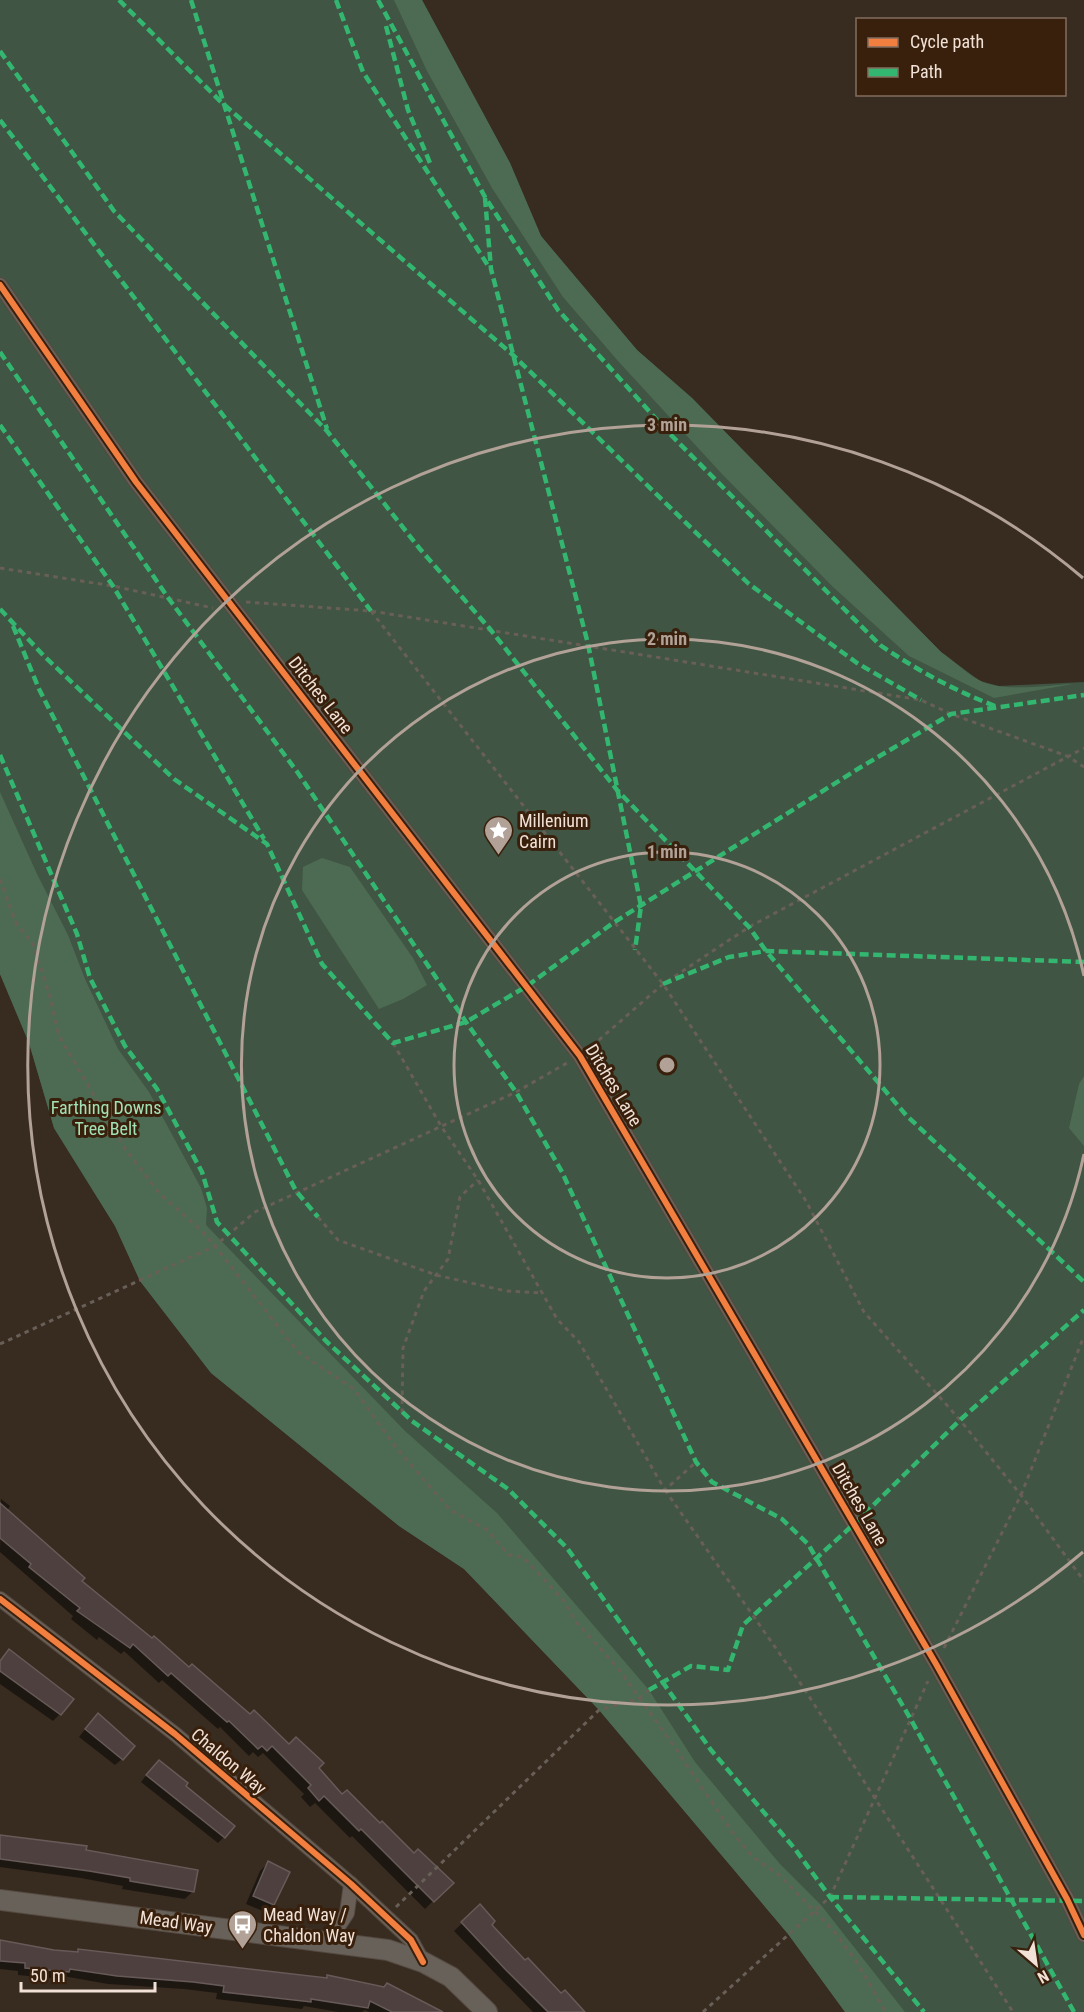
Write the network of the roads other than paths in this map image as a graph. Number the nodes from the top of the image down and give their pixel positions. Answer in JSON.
{"nodes":[{"id":1,"x":0,"y":285,"type":"edge"},
{"id":2,"x":0,"y":1599,"type":"edge"},
{"id":3,"x":351,"y":1884,"type":"junction"},
{"id":4,"x":0,"y":1900,"type":"edge"},
{"id":5,"x":1084,"y":1935,"type":"edge"},
{"id":6,"x":327,"y":1943,"type":"junction"},
{"id":7,"x":423,"y":1962,"type":"junction"},
{"id":8,"x":487,"y":2012,"type":"edge"}],
"edges":[{"from":1,"to":5,"type":"street","name":"Ditches Lane"},
{"from":2,"to":3,"type":"street","name":"Chaldon Way"},
{"from":3,"to":6,"type":"street"},
{"from":3,"to":7,"type":"street","name":"Chaldon Way"},
{"from":4,"to":6,"type":"street","name":"Mead Way"},
{"from":6,"to":7,"type":"street","name":"Mead Way"},
{"from":7,"to":8,"type":"street"}]}
